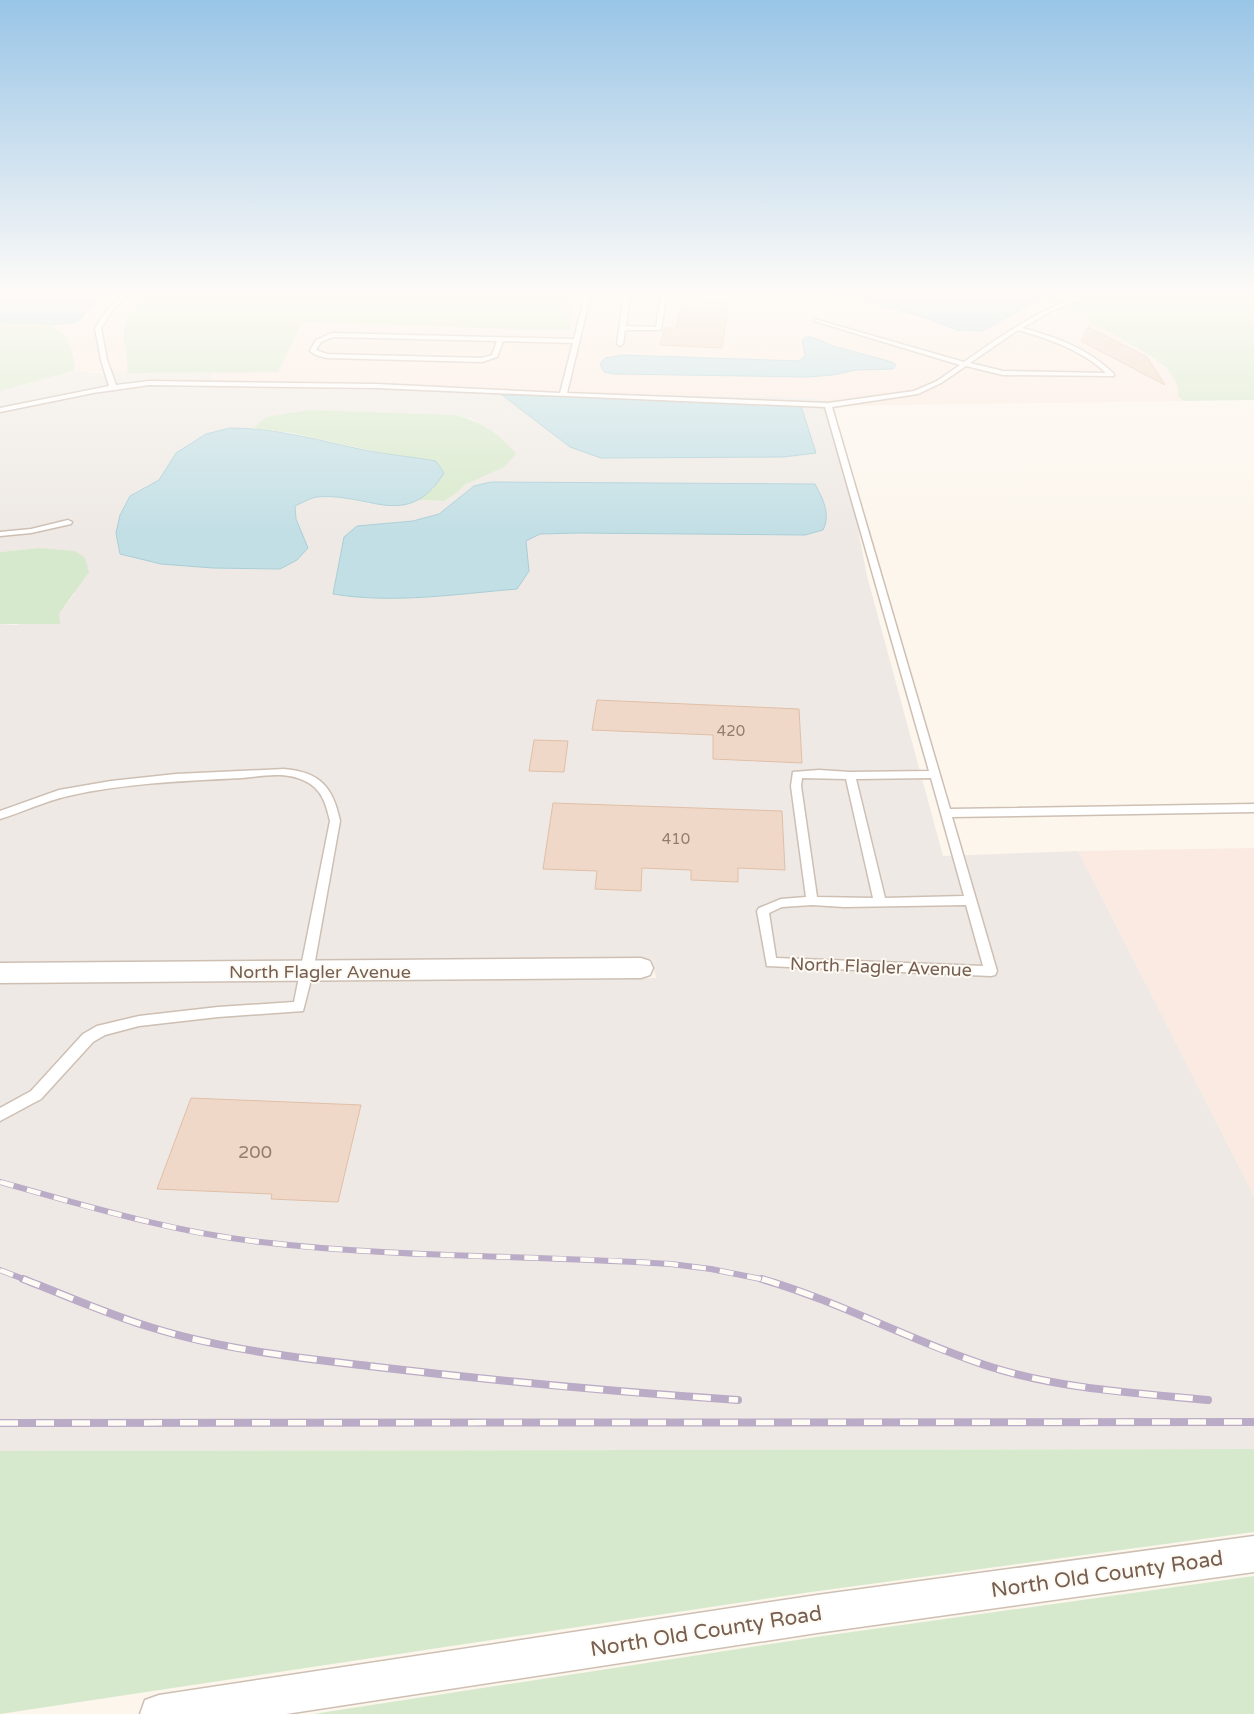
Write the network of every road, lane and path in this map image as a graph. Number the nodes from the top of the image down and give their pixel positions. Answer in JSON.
{"nodes":[{"id":1,"x":108,"y":373,"type":"edge"},
{"id":2,"x":568,"y":373,"type":"edge"},
{"id":3,"x":951,"y":373,"type":"edge"},
{"id":4,"x":1003,"y":373,"type":"edge"},
{"id":5,"x":1110,"y":373,"type":"edge"},
{"id":6,"x":113,"y":387,"type":"junction"},
{"id":7,"x":563,"y":395,"type":"junction"},
{"id":8,"x":828,"y":405,"type":"junction"},
{"id":9,"x":0,"y":410,"type":"edge"},
{"id":10,"x":68,"y":522,"type":"dead end"},
{"id":11,"x":0,"y":534,"type":"edge"},
{"id":12,"x":935,"y":774,"type":"junction"},
{"id":13,"x":850,"y":776,"type":"junction"},
{"id":14,"x":1254,"y":808,"type":"edge"},
{"id":15,"x":946,"y":813,"type":"junction"},
{"id":16,"x":0,"y":815,"type":"edge"},
{"id":17,"x":971,"y":900,"type":"junction"},
{"id":18,"x":812,"y":901,"type":"junction"},
{"id":19,"x":880,"y":902,"type":"junction"},
{"id":20,"x":641,"y":968,"type":"dead end"},
{"id":21,"x":307,"y":972,"type":"junction"},
{"id":22,"x":0,"y":973,"type":"edge"},
{"id":23,"x":0,"y":1115,"type":"edge"},
{"id":24,"x":1254,"y":1554,"type":"edge"},
{"id":25,"x":159,"y":1714,"type":"edge"}],
"edges":[{"from":1,"to":6,"type":"lane"},
{"from":2,"to":7,"type":"lane"},
{"from":3,"to":8,"type":"lane"},
{"from":4,"to":5,"type":"lane"},
{"from":6,"to":7,"type":"lane"},
{"from":6,"to":9,"type":"lane"},
{"from":7,"to":8,"type":"lane"},
{"from":8,"to":12,"type":"lane"},
{"from":10,"to":11,"type":"lane"},
{"from":12,"to":13,"type":"lane"},
{"from":12,"to":15,"type":"lane"},
{"from":13,"to":18,"type":"lane"},
{"from":13,"to":19,"type":"lane"},
{"from":14,"to":15,"type":"lane"},
{"from":15,"to":17,"type":"lane"},
{"from":16,"to":21,"type":"lane"},
{"from":17,"to":18,"type":"lane","name":"North Flagler Avenue"},
{"from":17,"to":19,"type":"lane"},
{"from":18,"to":19,"type":"lane"},
{"from":20,"to":21,"type":"street","name":"North Flagler Avenue"},
{"from":21,"to":22,"type":"street","name":"North Flagler Avenue"},
{"from":21,"to":23,"type":"lane"},
{"from":24,"to":25,"type":"street","name":"North Old County Road"}]}
